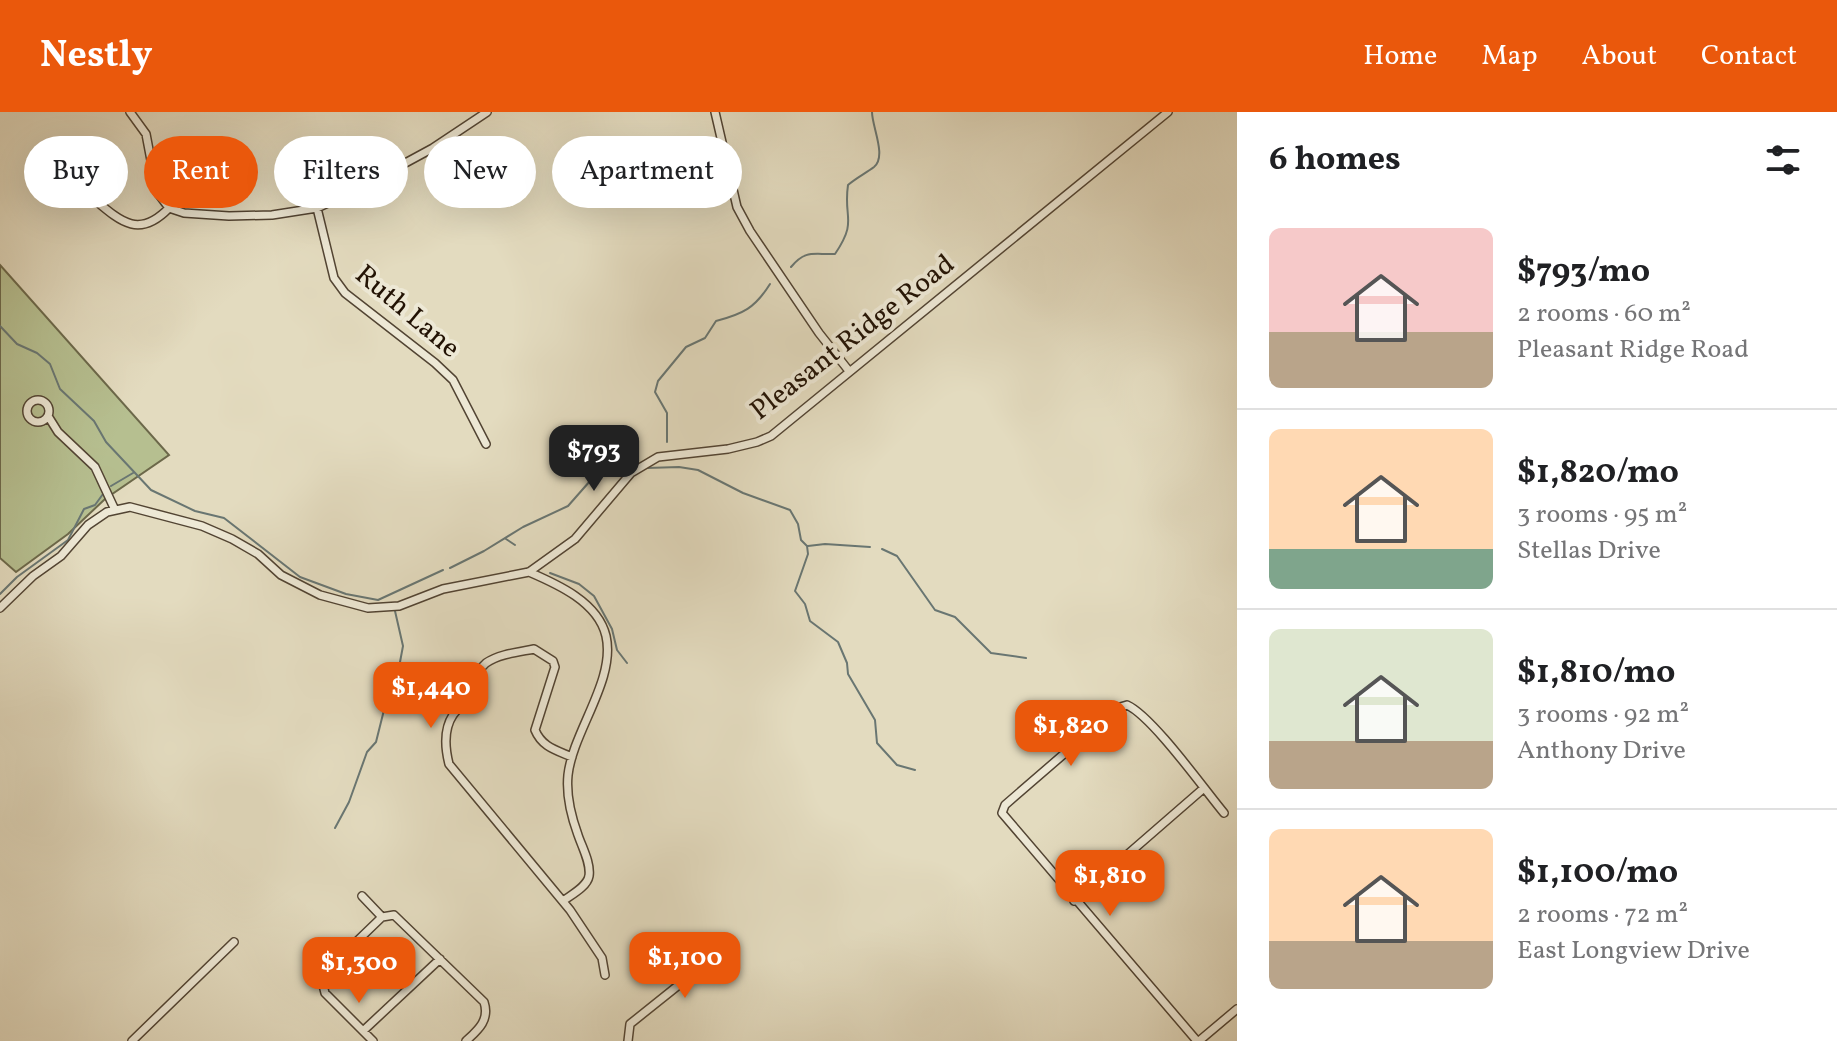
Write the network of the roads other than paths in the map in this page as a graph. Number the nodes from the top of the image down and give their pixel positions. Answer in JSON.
{"nodes":[{"id":1,"x":130,"y":112,"type":"edge"},
{"id":2,"x":487,"y":112,"type":"edge"},
{"id":3,"x":715,"y":112,"type":"edge"},
{"id":4,"x":1168,"y":112,"type":"edge"},
{"id":5,"x":146,"y":136,"type":"edge"},
{"id":6,"x":408,"y":162,"type":"edge"},
{"id":7,"x":105,"y":208,"type":"edge"},
{"id":8,"x":169,"y":208,"type":"joint"},
{"id":9,"x":317,"y":208,"type":"joint"},
{"id":10,"x":849,"y":371,"type":"junction"},
{"id":11,"x":48,"y":416,"type":"dead end"},
{"id":12,"x":486,"y":444,"type":"dead end"},
{"id":13,"x":115,"y":510,"type":"junction"},
{"id":14,"x":529,"y":572,"type":"junction"},
{"id":15,"x":0,"y":608,"type":"edge"},
{"id":16,"x":572,"y":757,"type":"junction"},
{"id":17,"x":1204,"y":788,"type":"junction"},
{"id":18,"x":1224,"y":813,"type":"dead end"},
{"id":19,"x":362,"y":896,"type":"dead end"},
{"id":20,"x":563,"y":901,"type":"junction"},
{"id":21,"x":1074,"y":901,"type":"junction"},
{"id":22,"x":382,"y":917,"type":"junction"},
{"id":23,"x":234,"y":942,"type":"dead end"},
{"id":24,"x":715,"y":956,"type":"dead end"},
{"id":25,"x":440,"y":959,"type":"junction"},
{"id":26,"x":605,"y":975,"type":"dead end"},
{"id":27,"x":1237,"y":1009,"type":"edge"},
{"id":28,"x":363,"y":1031,"type":"junction"},
{"id":29,"x":469,"y":1040,"type":"edge"},
{"id":30,"x":132,"y":1041,"type":"edge"},
{"id":31,"x":373,"y":1041,"type":"edge"},
{"id":32,"x":628,"y":1041,"type":"edge"},
{"id":33,"x":1198,"y":1041,"type":"edge"}],
"edges":[{"from":1,"to":5,"type":"street"},
{"from":2,"to":6,"type":"street"},
{"from":3,"to":10,"type":"street"},
{"from":4,"to":10,"type":"street","name":"Pleasant Ridge Road"},
{"from":7,"to":8,"type":"street"},
{"from":8,"to":9,"type":"street"},
{"from":9,"to":12,"type":"street","name":"Ruth Lane"},
{"from":10,"to":14,"type":"street","name":"Pleasant Ridge Road"},
{"from":11,"to":13,"type":"street"},
{"from":13,"to":14,"type":"street","name":"Pleasant Ridge Road"},
{"from":13,"to":15,"type":"street"},
{"from":14,"to":16,"type":"street"},
{"from":16,"to":20,"type":"street"},
{"from":16,"to":20,"type":"street"},
{"from":17,"to":18,"type":"street"},
{"from":17,"to":21,"type":"street"},
{"from":17,"to":21,"type":"street"},
{"from":19,"to":22,"type":"street"},
{"from":20,"to":26,"type":"street"},
{"from":21,"to":33,"type":"street"},
{"from":22,"to":25,"type":"street"},
{"from":22,"to":28,"type":"street"},
{"from":23,"to":30,"type":"street"},
{"from":24,"to":32,"type":"street"},
{"from":25,"to":28,"type":"street"},
{"from":25,"to":29,"type":"street"},
{"from":27,"to":33,"type":"street"},
{"from":28,"to":31,"type":"street"}]}
